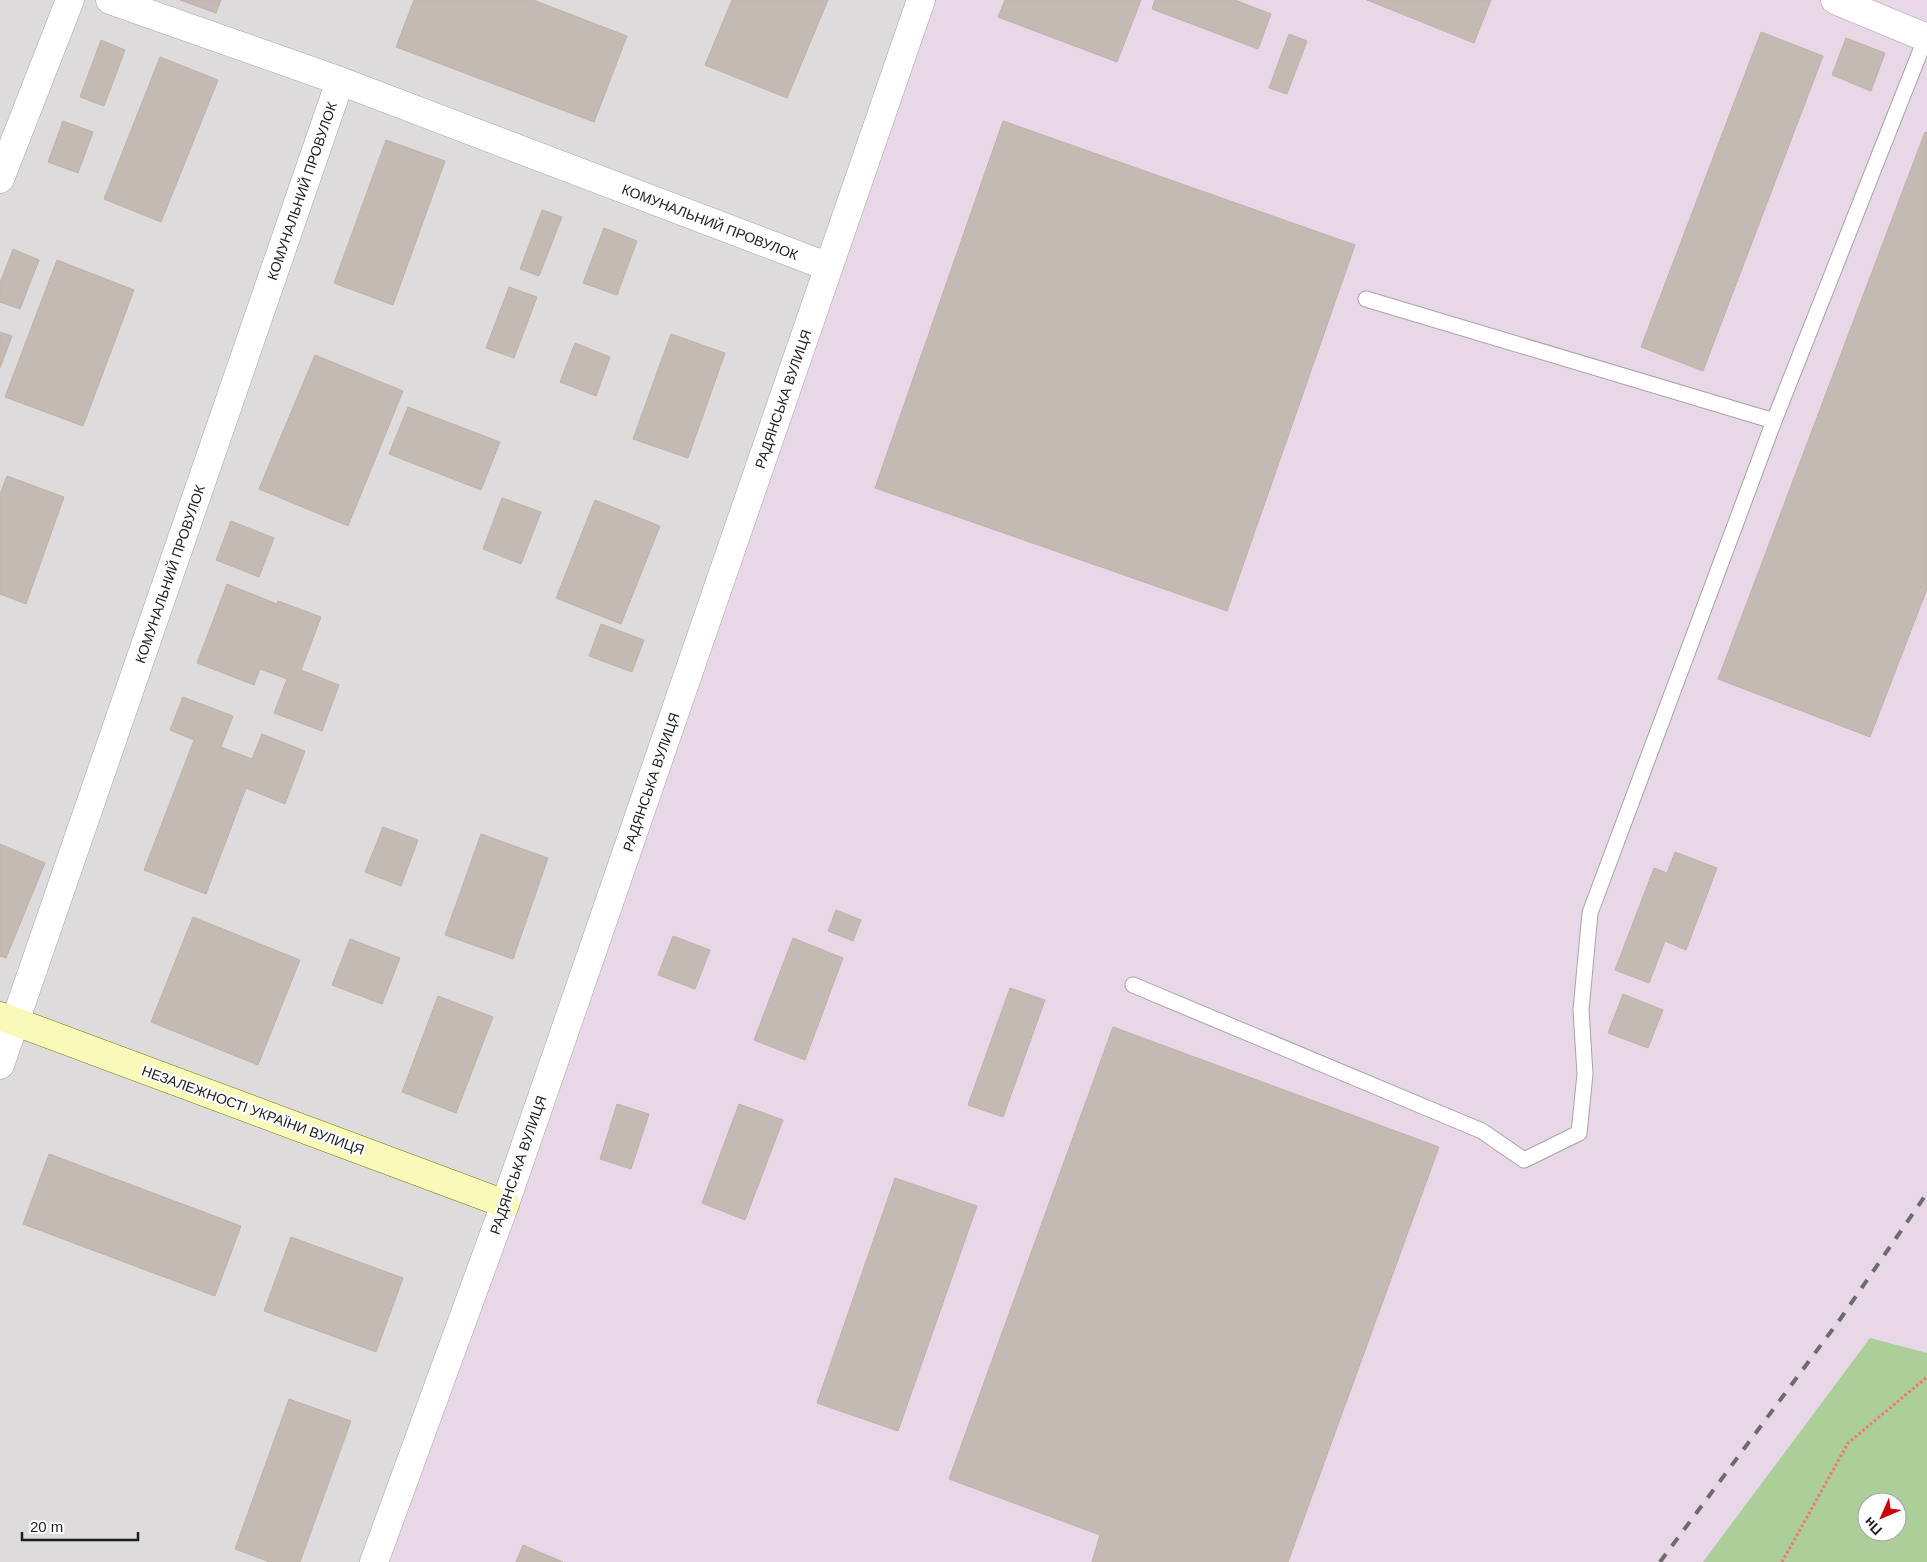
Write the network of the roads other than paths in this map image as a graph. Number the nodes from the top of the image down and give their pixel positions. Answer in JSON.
{"nodes":[{"id":1,"x":70,"y":0,"type":"edge"},
{"id":2,"x":110,"y":0,"type":"edge"},
{"id":3,"x":921,"y":0,"type":"edge"},
{"id":4,"x":1835,"y":0,"type":"edge"},
{"id":5,"x":1926,"y":38,"type":"edge"},
{"id":6,"x":340,"y":81,"type":"junction"},
{"id":7,"x":0,"y":179,"type":"edge"},
{"id":8,"x":829,"y":267,"type":"junction"},
{"id":9,"x":1366,"y":299,"type":"dead end"},
{"id":10,"x":1774,"y":421,"type":"junction"},
{"id":11,"x":1134,"y":985,"type":"dead end"},
{"id":12,"x":8,"y":1019,"type":"edge"},
{"id":13,"x":0,"y":1066,"type":"edge"},
{"id":14,"x":505,"y":1204,"type":"junction"},
{"id":15,"x":374,"y":1562,"type":"edge"}],
"edges":[{"from":1,"to":7,"type":"street"},
{"from":2,"to":6,"type":"street","name":"КОМУНАЛЬНИЙ ПРОВУЛОК"},
{"from":3,"to":8,"type":"street","name":"РАДЯНСЬКА ВУЛИЦЯ"},
{"from":4,"to":5,"type":"street"},
{"from":5,"to":10,"type":"lane"},
{"from":6,"to":8,"type":"street","name":"КОМУНАЛЬНИЙ ПРОВУЛОК"},
{"from":6,"to":12,"type":"street","name":"КОМУНАЛЬНИЙ ПРОВУЛОК"},
{"from":8,"to":14,"type":"street","name":"РАДЯНСЬКА ВУЛИЦЯ"},
{"from":9,"to":10,"type":"lane"},
{"from":10,"to":11,"type":"lane"},
{"from":12,"to":13,"type":"street","name":"КОМУНАЛЬНИЙ ПРОВУЛОК"},
{"from":12,"to":14,"type":"street","name":"НЕЗАЛЕЖНОСТІ УКРАЇНИ ВУЛИЦЯ"},
{"from":14,"to":15,"type":"street","name":"РАДЯНСЬКА ВУЛИЦЯ"}]}
